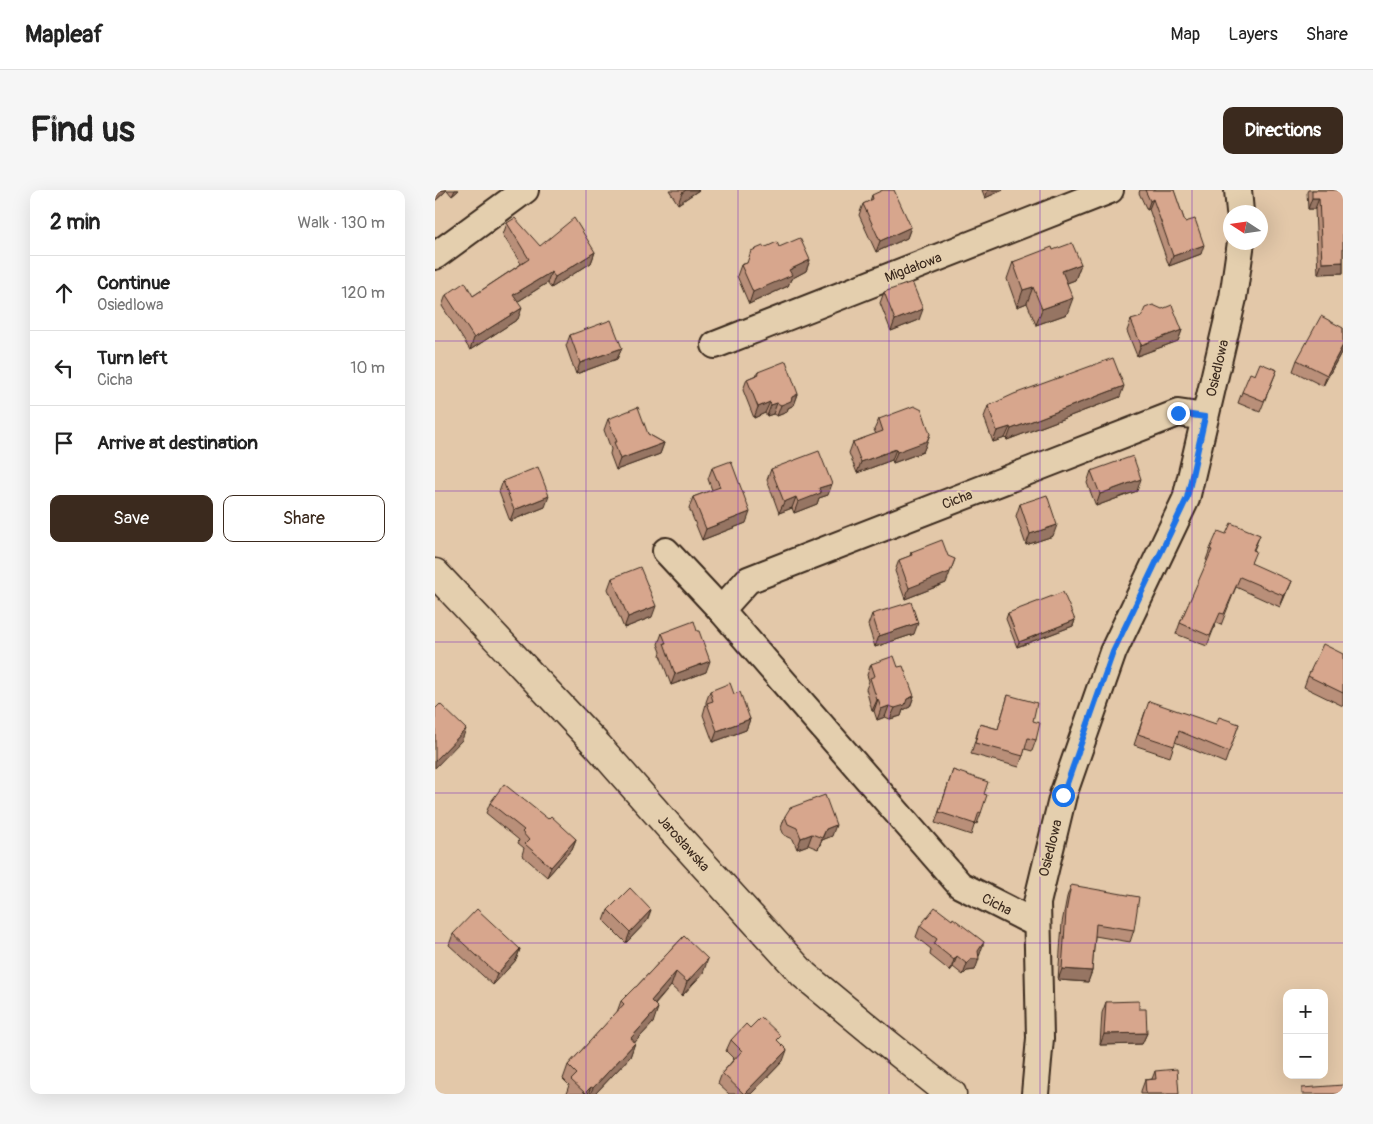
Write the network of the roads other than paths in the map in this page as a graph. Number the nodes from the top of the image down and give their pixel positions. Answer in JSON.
{"nodes":[{"id":1,"x":525,"y":190,"type":"edge"},
{"id":2,"x":1110,"y":190,"type":"edge"},
{"id":3,"x":1238,"y":190,"type":"edge"},
{"id":4,"x":1239,"y":205,"type":"edge"},
{"id":5,"x":1240,"y":250,"type":"edge"},
{"id":6,"x":435,"y":256,"type":"edge"},
{"id":7,"x":715,"y":345,"type":"dead end"},
{"id":8,"x":1205,"y":417,"type":"junction"},
{"id":9,"x":666,"y":551,"type":"dead end"},
{"id":10,"x":435,"y":573,"type":"edge"},
{"id":11,"x":721,"y":610,"type":"junction"},
{"id":12,"x":1037,"y":924,"type":"junction"},
{"id":13,"x":953,"y":1094,"type":"edge"},
{"id":14,"x":1035,"y":1094,"type":"edge"}],
"edges":[{"from":1,"to":6,"type":"street"},
{"from":2,"to":7,"type":"street","name":"Migdałowa"},
{"from":3,"to":4,"type":"street"},
{"from":5,"to":8,"type":"street","name":"Osiedlowa"},
{"from":8,"to":11,"type":"street","name":"Cicha"},
{"from":8,"to":12,"type":"street","name":"Osiedlowa"},
{"from":9,"to":11,"type":"street","name":"Cicha"},
{"from":10,"to":13,"type":"main road","name":"Jarosławska"},
{"from":11,"to":12,"type":"street","name":"Cicha"},
{"from":12,"to":14,"type":"street","name":"Osiedlowa"}]}
